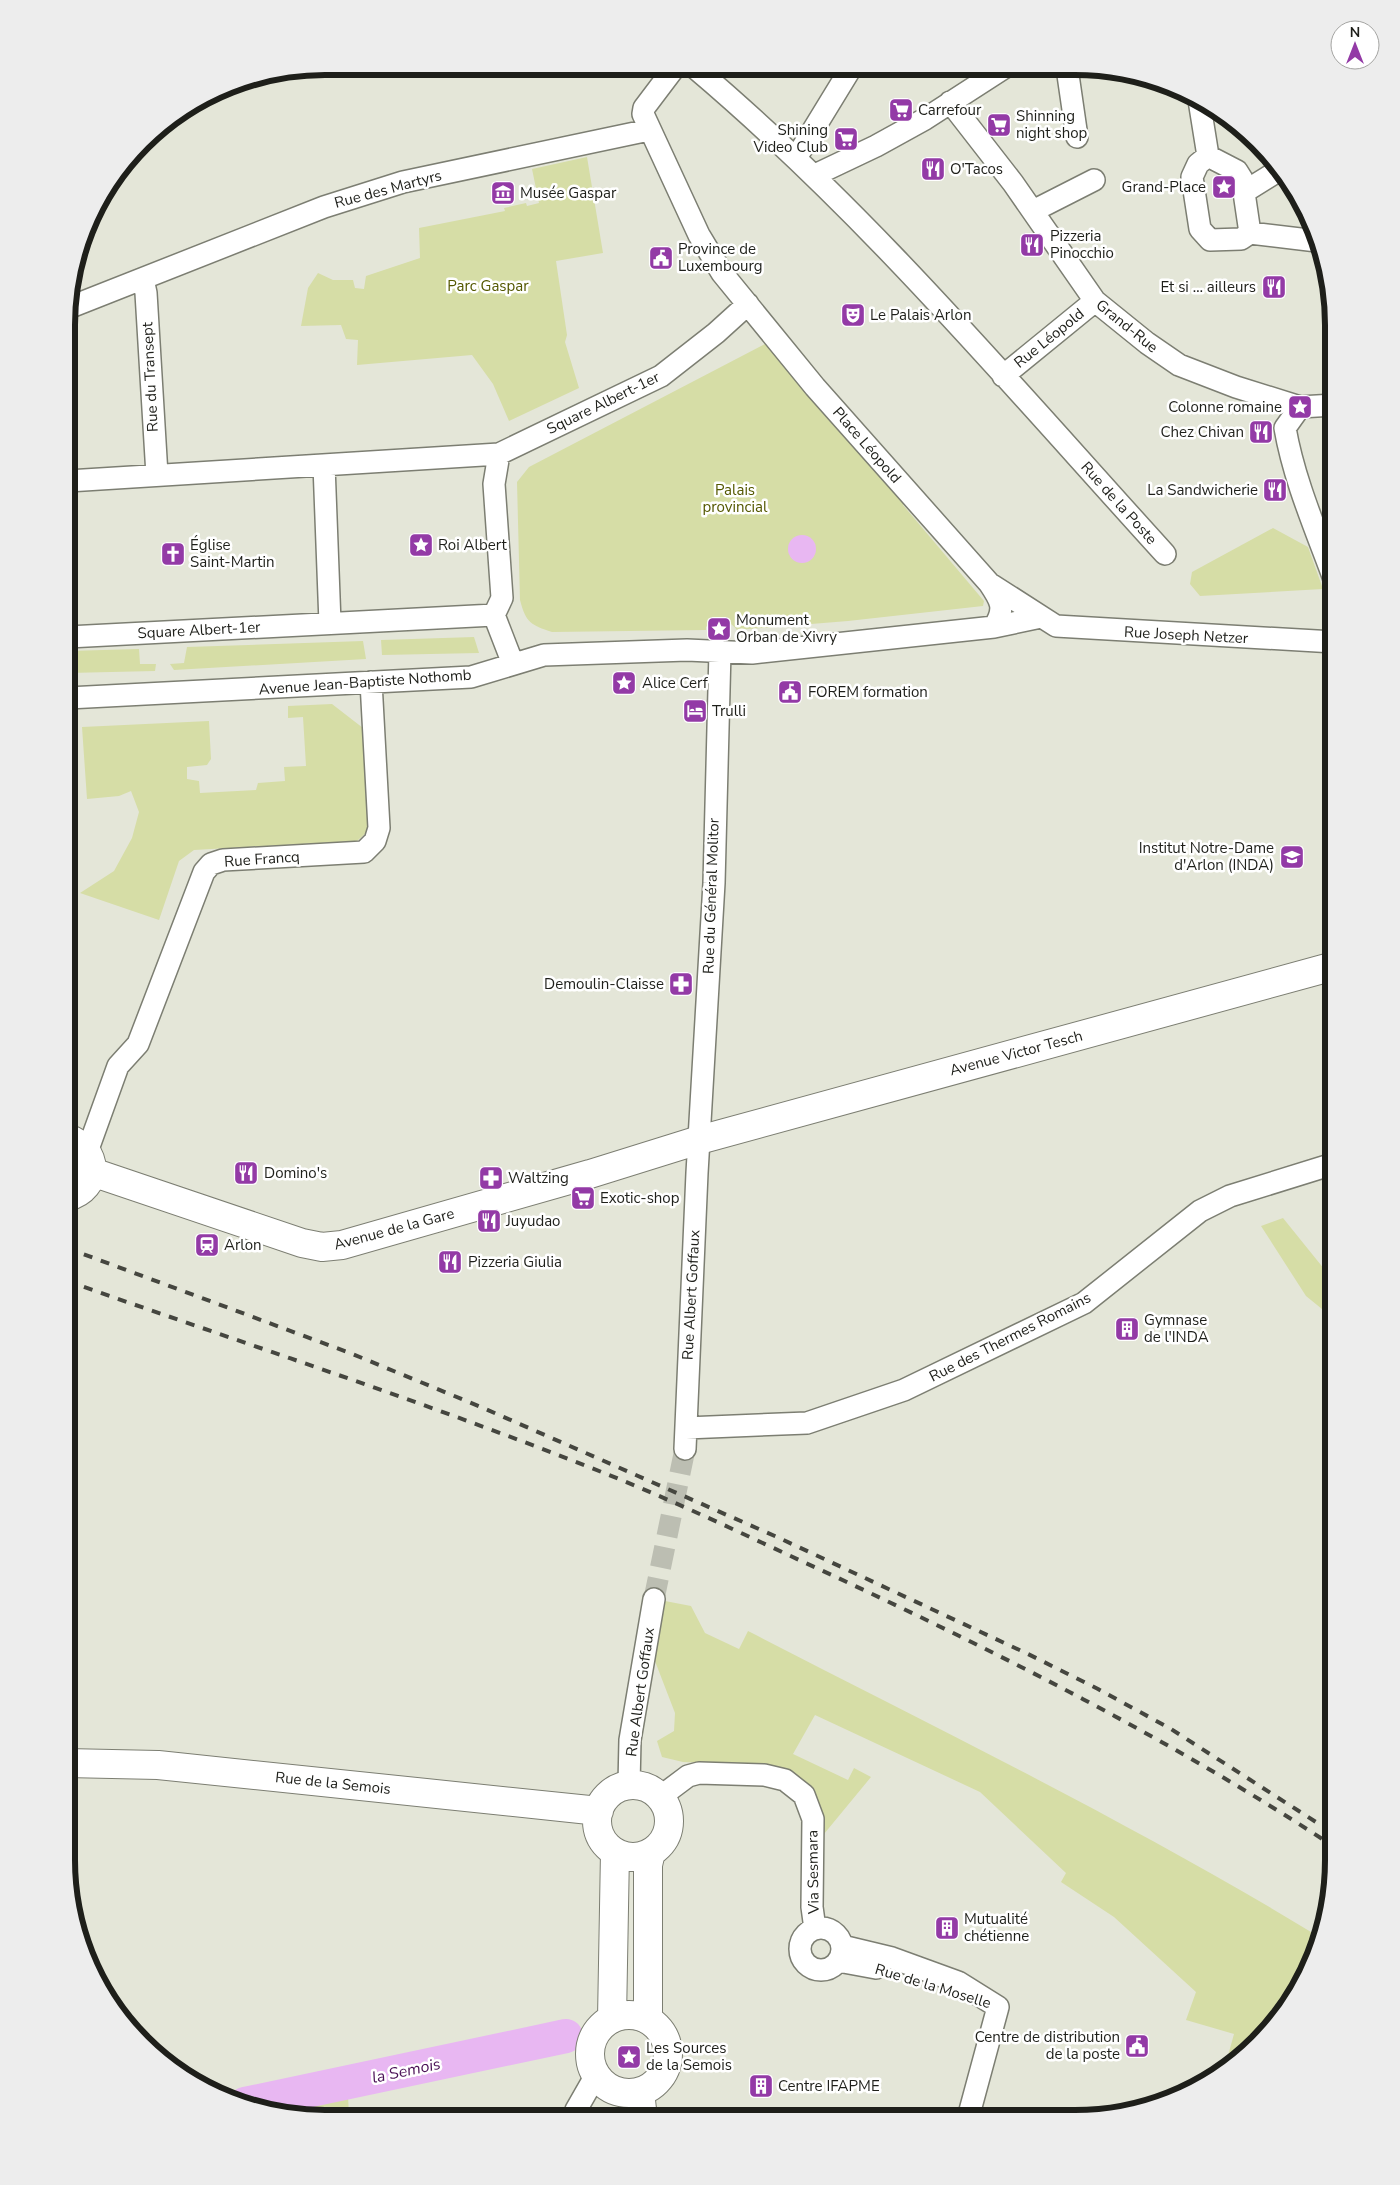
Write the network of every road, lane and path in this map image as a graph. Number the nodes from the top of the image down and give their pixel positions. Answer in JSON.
{"nodes":[{"id":1,"x":669,"y":75,"type":"edge"},
{"id":2,"x":703,"y":75,"type":"edge"},
{"id":3,"x":847,"y":75,"type":"edge"},
{"id":4,"x":993,"y":75,"type":"edge"},
{"id":5,"x":1068,"y":75,"type":"edge"},
{"id":6,"x":950,"y":102,"type":"junction"},
{"id":7,"x":1200,"y":108,"type":"edge"},
{"id":8,"x":648,"y":130,"type":"junction"},
{"id":9,"x":1077,"y":137,"type":"dead end"},
{"id":10,"x":1208,"y":156,"type":"junction"},
{"id":11,"x":796,"y":158,"type":"junction"},
{"id":12,"x":1274,"y":174,"type":"edge"},
{"id":13,"x":815,"y":175,"type":"junction"},
{"id":14,"x":1094,"y":180,"type":"dead end"},
{"id":15,"x":1244,"y":192,"type":"junction"},
{"id":16,"x":1033,"y":211,"type":"junction"},
{"id":17,"x":1250,"y":233,"type":"junction"},
{"id":18,"x":1310,"y":240,"type":"edge"},
{"id":19,"x":143,"y":279,"type":"junction"},
{"id":20,"x":1095,"y":300,"type":"junction"},
{"id":21,"x":748,"y":304,"type":"junction"},
{"id":22,"x":76,"y":305,"type":"edge"},
{"id":23,"x":1003,"y":376,"type":"junction"},
{"id":24,"x":1300,"y":406,"type":"junction"},
{"id":25,"x":1325,"y":406,"type":"edge"},
{"id":26,"x":499,"y":454,"type":"junction"},
{"id":27,"x":324,"y":465,"type":"junction"},
{"id":28,"x":157,"y":475,"type":"junction"},
{"id":29,"x":75,"y":481,"type":"edge"},
{"id":30,"x":1165,"y":554,"type":"dead end"},
{"id":31,"x":1325,"y":555,"type":"edge"},
{"id":32,"x":989,"y":584,"type":"junction"},
{"id":33,"x":494,"y":615,"type":"junction"},
{"id":34,"x":1041,"y":617,"type":"junction"},
{"id":35,"x":330,"y":623,"type":"junction"},
{"id":36,"x":994,"y":627,"type":"junction"},
{"id":37,"x":75,"y":637,"type":"edge"},
{"id":38,"x":1325,"y":642,"type":"edge"},
{"id":39,"x":720,"y":651,"type":"junction"},
{"id":40,"x":513,"y":664,"type":"junction"},
{"id":41,"x":371,"y":682,"type":"junction"},
{"id":42,"x":75,"y":698,"type":"edge"},
{"id":43,"x":1325,"y":968,"type":"edge"},
{"id":44,"x":699,"y":1140,"type":"junction"},
{"id":45,"x":82,"y":1154,"type":"edge"},
{"id":46,"x":1325,"y":1167,"type":"edge"},
{"id":47,"x":75,"y":1193,"type":"edge"},
{"id":48,"x":686,"y":1439,"type":"joint"},
{"id":49,"x":654,"y":1599,"type":"tunnel mouth"},
{"id":50,"x":75,"y":1763,"type":"edge"},
{"id":51,"x":629,"y":1785,"type":"junction"},
{"id":52,"x":660,"y":1797,"type":"junction"},
{"id":53,"x":599,"y":1810,"type":"junction"},
{"id":54,"x":615,"y":1852,"type":"junction"},
{"id":55,"x":651,"y":1852,"type":"junction"},
{"id":56,"x":815,"y":1929,"type":"junction"},
{"id":57,"x":840,"y":1954,"type":"junction"},
{"id":58,"x":612,"y":2019,"type":"junction"},
{"id":59,"x":648,"y":2020,"type":"junction"},
{"id":60,"x":596,"y":2075,"type":"junction"},
{"id":61,"x":642,"y":2104,"type":"edge"},
{"id":62,"x":578,"y":2110,"type":"edge"},
{"id":63,"x":970,"y":2110,"type":"edge"}],
"edges":[{"from":1,"to":8,"type":"street"},
{"from":2,"to":11,"type":"street"},
{"from":3,"to":11,"type":"street"},
{"from":4,"to":6,"type":"street"},
{"from":5,"to":9,"type":"street"},
{"from":6,"to":13,"type":"street"},
{"from":6,"to":16,"type":"street","name":"Grand-Rue"},
{"from":7,"to":10,"type":"street"},
{"from":8,"to":19,"type":"street","name":"Rue des Martyrs"},
{"from":8,"to":21,"type":"street","name":"Place Léopold"},
{"from":10,"to":15,"type":"street"},
{"from":10,"to":17,"type":"street"},
{"from":11,"to":13,"type":"street"},
{"from":12,"to":15,"type":"street"},
{"from":13,"to":23,"type":"street"},
{"from":14,"to":16,"type":"street"},
{"from":15,"to":17,"type":"street"},
{"from":16,"to":20,"type":"street","name":"Grand-Rue"},
{"from":17,"to":18,"type":"street"},
{"from":19,"to":22,"type":"street","name":"Rue des Martyrs"},
{"from":19,"to":28,"type":"street","name":"Rue du Transept"},
{"from":20,"to":23,"type":"street","name":"Rue Léopold"},
{"from":20,"to":24,"type":"street","name":"Grand-Rue"},
{"from":21,"to":26,"type":"street","name":"Square Albert-1er"},
{"from":21,"to":32,"type":"street","name":"Place Léopold"},
{"from":23,"to":30,"type":"street","name":"Rue de la Poste"},
{"from":24,"to":25,"type":"street","name":"Grand-Rue"},
{"from":24,"to":31,"type":"street"},
{"from":26,"to":27,"type":"street","name":"Square Albert-1er"},
{"from":26,"to":33,"type":"street"},
{"from":27,"to":28,"type":"street","name":"Square Albert-1er"},
{"from":27,"to":35,"type":"street"},
{"from":28,"to":29,"type":"street","name":"Square Albert-1er"},
{"from":32,"to":34,"type":"street","name":"Rue Joseph Netzer"},
{"from":32,"to":36,"type":"street"},
{"from":33,"to":35,"type":"street","name":"Square Albert-1er"},
{"from":33,"to":40,"type":"street"},
{"from":34,"to":36,"type":"street"},
{"from":34,"to":38,"type":"street","name":"Rue Joseph Netzer"},
{"from":35,"to":37,"type":"street","name":"Square Albert-1er"},
{"from":36,"to":39,"type":"street"},
{"from":39,"to":40,"type":"street","name":"Avenue Jean-Baptiste Nothomb"},
{"from":39,"to":44,"type":"street","name":"Rue du Général Molitor"},
{"from":40,"to":41,"type":"street","name":"Avenue Jean-Baptiste Nothomb"},
{"from":41,"to":42,"type":"street","name":"Avenue Jean-Baptiste Nothomb"},
{"from":41,"to":45,"type":"street","name":"Rue Francq"},
{"from":43,"to":44,"type":"main road","name":"Avenue Victor Tesch"},
{"from":44,"to":45,"type":"main road","name":"Avenue de la Gare"},
{"from":44,"to":48,"type":"street","name":"Rue Albert Goffaux"},
{"from":45,"to":47,"type":"main road"},
{"from":46,"to":48,"type":"street","name":"Rue des Thermes Romains"},
{"from":49,"to":51,"type":"street","name":"Rue Albert Goffaux"},
{"from":50,"to":53,"type":"main road","name":"Rue de la Semois"},
{"from":51,"to":52,"type":"main road"},
{"from":51,"to":53,"type":"main road"},
{"from":52,"to":55,"type":"main road"},
{"from":52,"to":56,"type":"street","name":"Via Sesmara"},
{"from":53,"to":54,"type":"main road"},
{"from":54,"to":55,"type":"main road"},
{"from":54,"to":58,"type":"main road"},
{"from":55,"to":59,"type":"main road"},
{"from":56,"to":57,"type":"street"},
{"from":56,"to":57,"type":"street"},
{"from":57,"to":63,"type":"street","name":"Rue de la Moselle"},
{"from":58,"to":59,"type":"main road"},
{"from":58,"to":60,"type":"main road"},
{"from":59,"to":61,"type":"main road"},
{"from":60,"to":61,"type":"main road"},
{"from":60,"to":62,"type":"street"}]}
